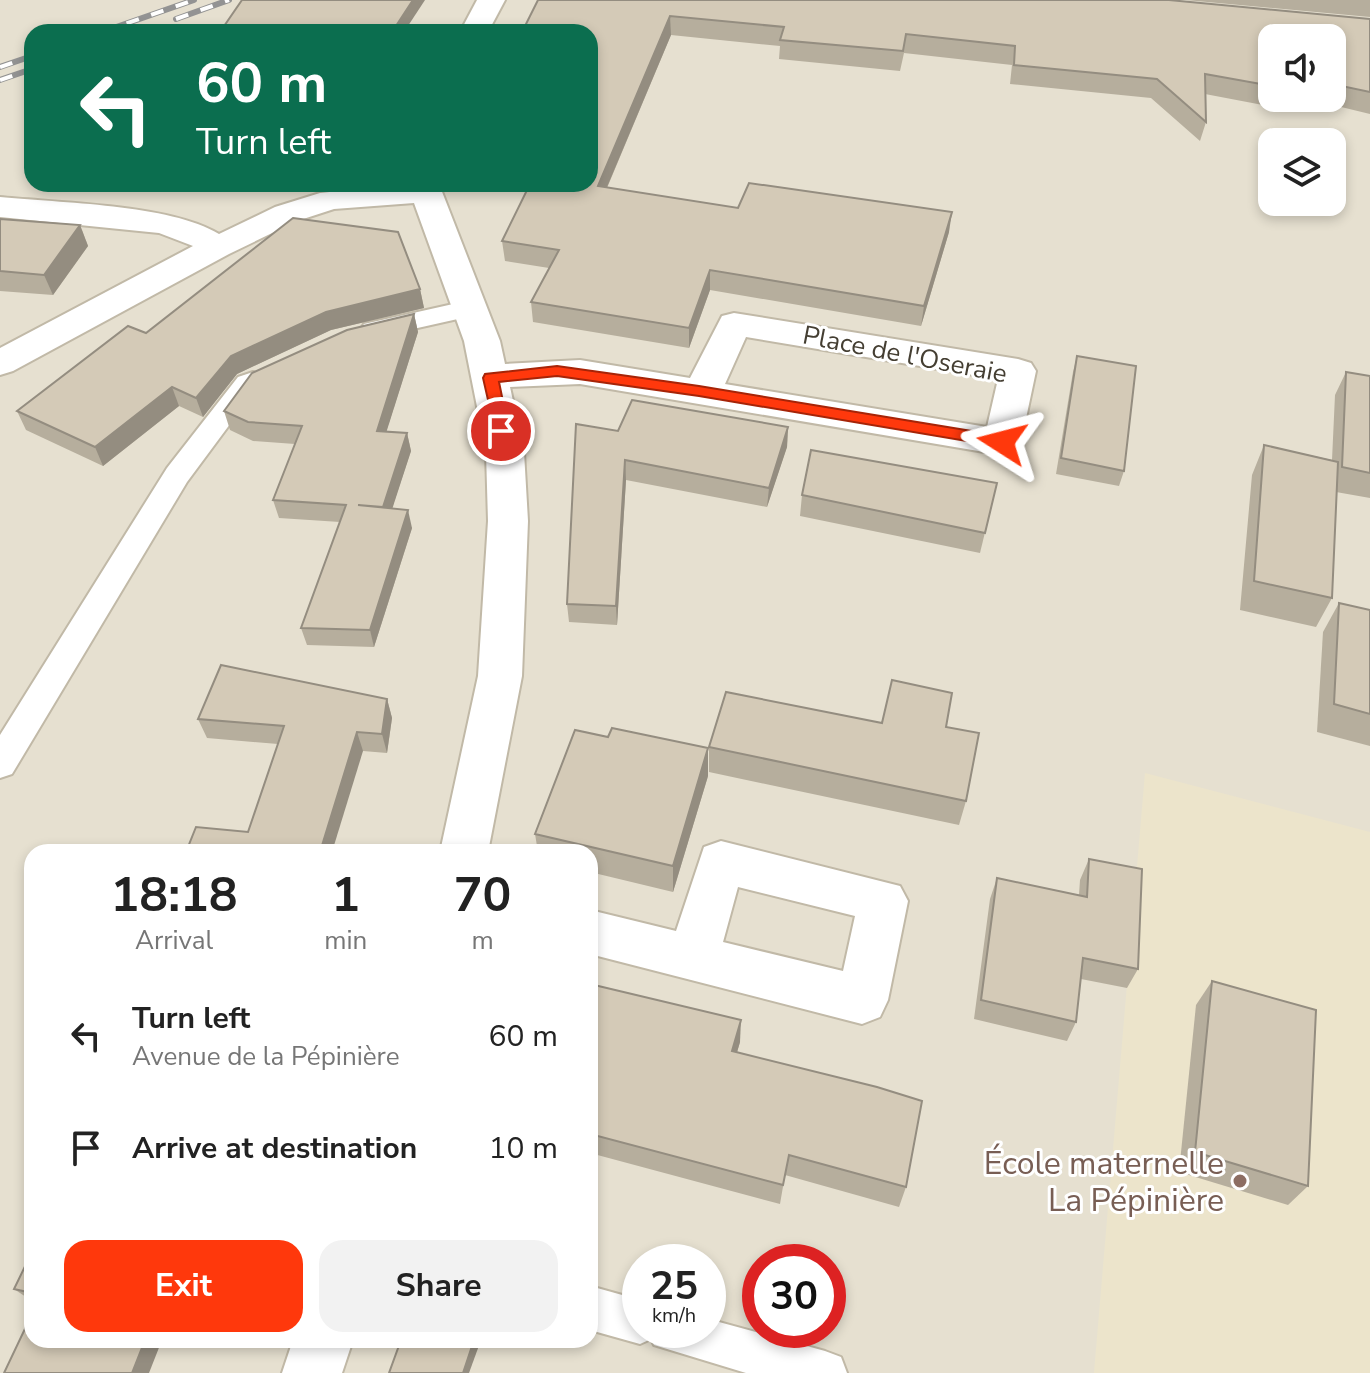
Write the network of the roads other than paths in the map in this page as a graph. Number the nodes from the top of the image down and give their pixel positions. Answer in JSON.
{"nodes":[{"id":1,"x":491,"y":0,"type":"edge"},
{"id":2,"x":478,"y":24,"type":"edge"},
{"id":3,"x":393,"y":192,"type":"edge"},
{"id":4,"x":426,"y":192,"type":"edge"},
{"id":5,"x":45,"y":197,"type":"edge"},
{"id":6,"x":0,"y":207,"type":"edge"},
{"id":7,"x":217,"y":247,"type":"junction"},
{"id":8,"x":471,"y":308,"type":"junction"},
{"id":9,"x":341,"y":339,"type":"edge"},
{"id":10,"x":0,"y":363,"type":"edge"},
{"id":11,"x":274,"y":371,"type":"edge"},
{"id":12,"x":490,"y":378,"type":"junction"},
{"id":13,"x":699,"y":391,"type":"junction"},
{"id":14,"x":0,"y":764,"type":"edge"},
{"id":15,"x":466,"y":844,"type":"edge"},
{"id":16,"x":598,"y":934,"type":"edge"},
{"id":17,"x":693,"y":958,"type":"dead end"},
{"id":18,"x":598,"y":1310,"type":"edge"},
{"id":19,"x":622,"y":1317,"type":"edge"},
{"id":20,"x":726,"y":1346,"type":"edge"},
{"id":21,"x":320,"y":1348,"type":"edge"},
{"id":22,"x":312,"y":1373,"type":"edge"},
{"id":23,"x":825,"y":1373,"type":"edge"}],
"edges":[{"from":1,"to":2,"type":"street"},
{"from":3,"to":7,"type":"street"},
{"from":4,"to":8,"type":"street"},
{"from":5,"to":6,"type":"street"},
{"from":5,"to":7,"type":"street"},
{"from":7,"to":10,"type":"street"},
{"from":8,"to":9,"type":"lane"},
{"from":8,"to":12,"type":"street"},
{"from":11,"to":14,"type":"lane"},
{"from":12,"to":13,"type":"street","name":"Place de l'Oseraie"},
{"from":12,"to":15,"type":"street"},
{"from":13,"to":13,"type":"street","name":"Place de l'Oseraie"},
{"from":16,"to":17,"type":"street"},
{"from":18,"to":19,"type":"lane"},
{"from":20,"to":23,"type":"lane"},
{"from":21,"to":22,"type":"street"}]}
